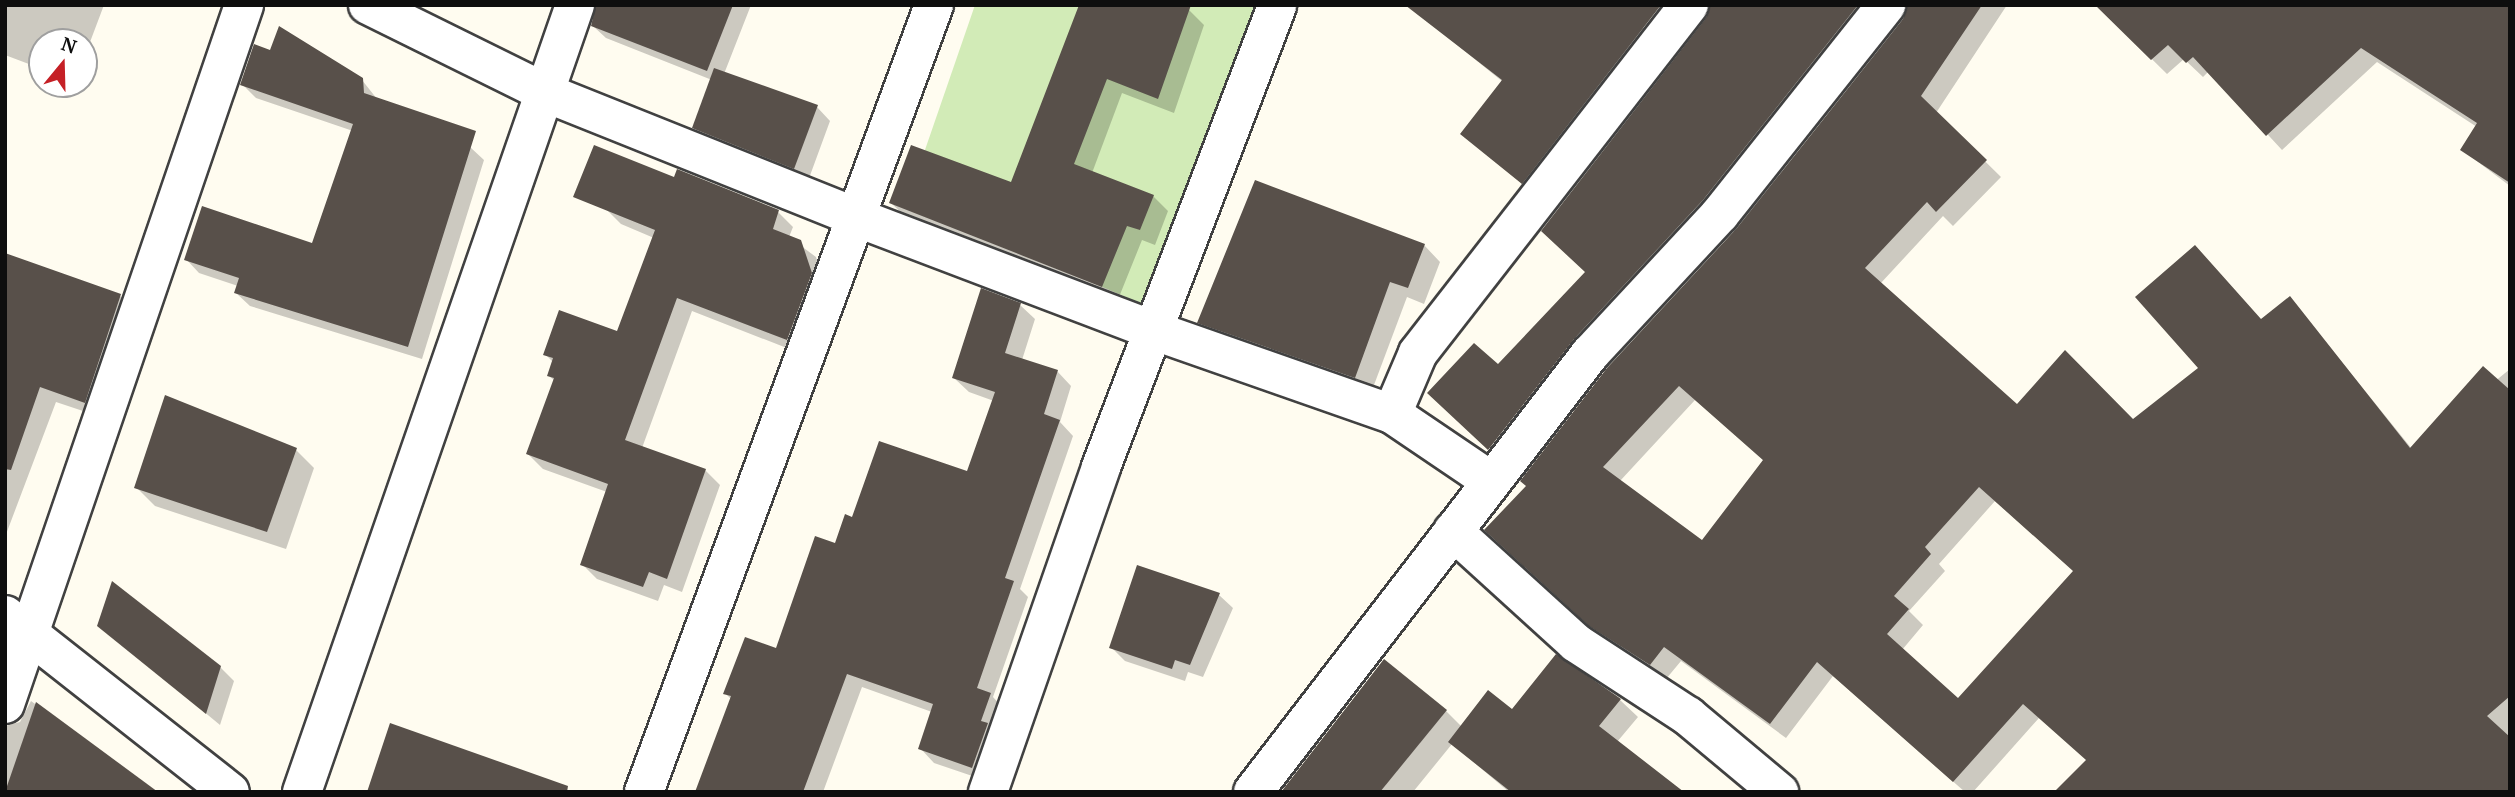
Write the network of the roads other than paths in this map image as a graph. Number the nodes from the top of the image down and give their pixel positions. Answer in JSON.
{"nodes":[{"id":1,"x":244,"y":5,"type":"edge"},
{"id":2,"x":368,"y":5,"type":"edge"},
{"id":3,"x":575,"y":5,"type":"edge"},
{"id":4,"x":934,"y":5,"type":"edge"},
{"id":5,"x":1278,"y":5,"type":"edge"},
{"id":6,"x":1689,"y":5,"type":"edge"},
{"id":7,"x":1886,"y":5,"type":"edge"},
{"id":8,"x":546,"y":93,"type":"junction"},
{"id":9,"x":858,"y":218,"type":"junction"},
{"id":10,"x":1156,"y":331,"type":"junction"},
{"id":11,"x":1392,"y":414,"type":"junction"},
{"id":12,"x":1491,"y":481,"type":"junction"},
{"id":13,"x":1453,"y":531,"type":"junction"},
{"id":14,"x":18,"y":624,"type":"edge"},
{"id":15,"x":5,"y":704,"type":"edge"},
{"id":16,"x":230,"y":792,"type":"edge"},
{"id":17,"x":302,"y":792,"type":"edge"},
{"id":18,"x":644,"y":792,"type":"edge"},
{"id":19,"x":988,"y":792,"type":"edge"},
{"id":20,"x":1253,"y":792,"type":"edge"},
{"id":21,"x":1779,"y":792,"type":"edge"}],
"edges":[{"from":1,"to":14,"type":"street"},
{"from":2,"to":8,"type":"street"},
{"from":3,"to":8,"type":"street"},
{"from":4,"to":9,"type":"street"},
{"from":5,"to":10,"type":"street"},
{"from":6,"to":11,"type":"street"},
{"from":7,"to":12,"type":"street"},
{"from":8,"to":9,"type":"street"},
{"from":8,"to":17,"type":"street"},
{"from":9,"to":10,"type":"street"},
{"from":9,"to":18,"type":"street"},
{"from":10,"to":11,"type":"street"},
{"from":10,"to":19,"type":"street"},
{"from":11,"to":12,"type":"street"},
{"from":12,"to":13,"type":"street"},
{"from":13,"to":20,"type":"street"},
{"from":13,"to":21,"type":"street"},
{"from":14,"to":15,"type":"street"},
{"from":14,"to":16,"type":"street"}]}
